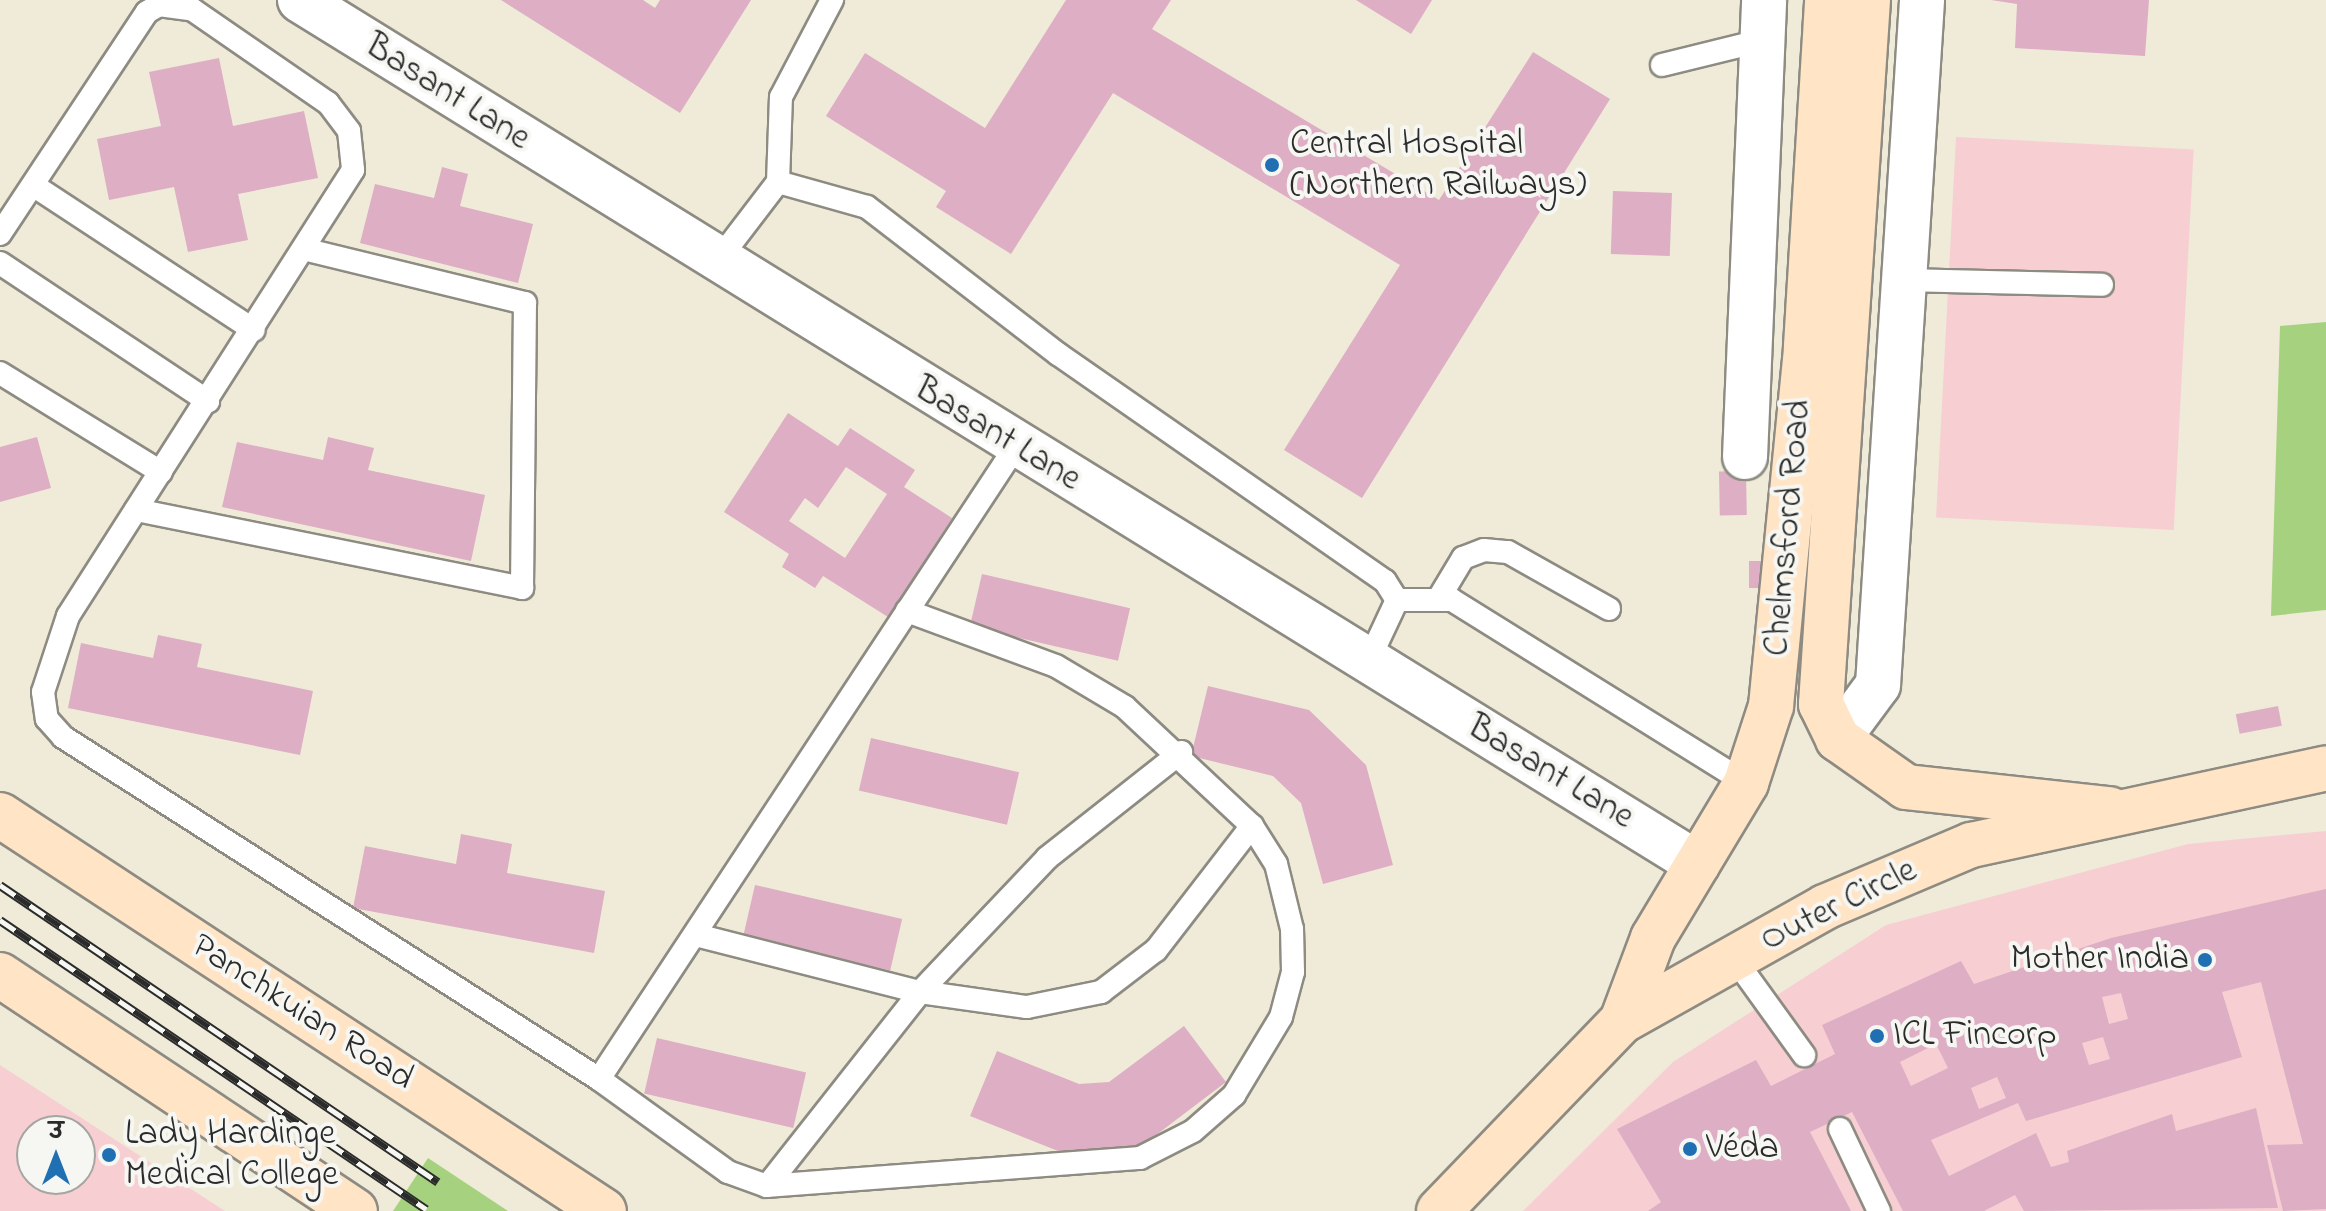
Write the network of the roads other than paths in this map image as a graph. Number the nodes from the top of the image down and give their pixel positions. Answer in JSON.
{"nodes":[{"id":1,"x":300,"y":0,"type":"edge"},
{"id":2,"x":832,"y":0,"type":"edge"},
{"id":3,"x":1827,"y":0,"type":"edge"},
{"id":4,"x":1868,"y":0,"type":"edge"},
{"id":5,"x":1922,"y":0,"type":"edge"},
{"id":6,"x":1762,"y":21,"type":"edge"},
{"id":7,"x":1662,"y":65,"type":"dead end"},
{"id":8,"x":778,"y":182,"type":"junction"},
{"id":9,"x":33,"y":185,"type":"junction"},
{"id":10,"x":0,"y":234,"type":"edge"},
{"id":11,"x":307,"y":250,"type":"junction"},
{"id":12,"x":0,"y":263,"type":"edge"},
{"id":13,"x":716,"y":263,"type":"junction"},
{"id":14,"x":1904,"y":280,"type":"junction"},
{"id":15,"x":2102,"y":285,"type":"dead end"},
{"id":16,"x":254,"y":330,"type":"junction"},
{"id":17,"x":0,"y":373,"type":"edge"},
{"id":18,"x":208,"y":401,"type":"junction"},
{"id":19,"x":1016,"y":446,"type":"junction"},
{"id":20,"x":1745,"y":457,"type":"dead end"},
{"id":21,"x":161,"y":472,"type":"junction"},
{"id":22,"x":136,"y":510,"type":"junction"},
{"id":23,"x":1439,"y":598,"type":"junction"},
{"id":24,"x":1397,"y":600,"type":"junction"},
{"id":25,"x":1609,"y":609,"type":"dead end"},
{"id":26,"x":907,"y":611,"type":"junction"},
{"id":27,"x":1368,"y":662,"type":"junction"},
{"id":28,"x":1771,"y":706,"type":"junction"},
{"id":29,"x":1830,"y":722,"type":"junction"},
{"id":30,"x":1181,"y":752,"type":"junction"},
{"id":31,"x":2326,"y":768,"type":"edge"},
{"id":32,"x":1746,"y":783,"type":"junction"},
{"id":33,"x":2110,"y":809,"type":"junction"},
{"id":34,"x":0,"y":815,"type":"edge"},
{"id":35,"x":1252,"y":826,"type":"junction"},
{"id":36,"x":1698,"y":864,"type":"junction"},
{"id":37,"x":700,"y":936,"type":"junction"},
{"id":38,"x":1734,"y":958,"type":"junction"},
{"id":39,"x":0,"y":975,"type":"edge"},
{"id":40,"x":920,"y":992,"type":"junction"},
{"id":41,"x":1622,"y":1021,"type":"junction"},
{"id":42,"x":1804,"y":1055,"type":"dead end"},
{"id":43,"x":599,"y":1079,"type":"junction"},
{"id":44,"x":1840,"y":1129,"type":"dead end"},
{"id":45,"x":767,"y":1186,"type":"junction"},
{"id":46,"x":355,"y":1211,"type":"edge"},
{"id":47,"x":604,"y":1211,"type":"edge"},
{"id":48,"x":1439,"y":1211,"type":"edge"},
{"id":49,"x":1879,"y":1211,"type":"edge"}],
"edges":[{"from":1,"to":13,"type":"street","name":"Basant Lane"},
{"from":2,"to":8,"type":"lane"},
{"from":3,"to":28,"type":"main road","name":"Chelmsford Road"},
{"from":4,"to":29,"type":"main road","name":"Chelmsford Road"},
{"from":5,"to":14,"type":"street"},
{"from":6,"to":7,"type":"lane"},
{"from":6,"to":20,"type":"street"},
{"from":8,"to":13,"type":"lane"},
{"from":8,"to":24,"type":"lane"},
{"from":9,"to":10,"type":"lane"},
{"from":9,"to":11,"type":"lane"},
{"from":9,"to":16,"type":"lane"},
{"from":11,"to":16,"type":"lane"},
{"from":11,"to":22,"type":"lane"},
{"from":12,"to":18,"type":"lane"},
{"from":13,"to":19,"type":"street","name":"Basant Lane"},
{"from":14,"to":15,"type":"lane"},
{"from":14,"to":29,"type":"street"},
{"from":16,"to":18,"type":"lane"},
{"from":17,"to":21,"type":"lane"},
{"from":18,"to":21,"type":"lane"},
{"from":19,"to":26,"type":"lane"},
{"from":19,"to":27,"type":"street","name":"Basant Lane"},
{"from":21,"to":22,"type":"lane"},
{"from":22,"to":43,"type":"lane"},
{"from":23,"to":24,"type":"lane"},
{"from":23,"to":25,"type":"lane"},
{"from":23,"to":32,"type":"lane"},
{"from":24,"to":27,"type":"lane"},
{"from":26,"to":30,"type":"lane"},
{"from":26,"to":37,"type":"lane"},
{"from":27,"to":36,"type":"street","name":"Basant Lane"},
{"from":28,"to":29,"type":"main road"},
{"from":28,"to":32,"type":"main road","name":"Chelmsford Road"},
{"from":29,"to":33,"type":"main road"},
{"from":30,"to":35,"type":"lane"},
{"from":30,"to":40,"type":"lane"},
{"from":31,"to":33,"type":"main road","name":"Outer Circle"},
{"from":32,"to":36,"type":"main road","name":"Chelmsford Road"},
{"from":33,"to":38,"type":"main road","name":"Outer Circle"},
{"from":34,"to":47,"type":"main road","name":"Panchkuian Road"},
{"from":35,"to":40,"type":"lane"},
{"from":35,"to":45,"type":"lane"},
{"from":36,"to":41,"type":"main road","name":"Chelmsford Road"},
{"from":37,"to":40,"type":"lane"},
{"from":37,"to":43,"type":"lane"},
{"from":38,"to":41,"type":"main road","name":"Outer Circle"},
{"from":38,"to":42,"type":"lane"},
{"from":39,"to":46,"type":"main road"},
{"from":40,"to":45,"type":"lane"},
{"from":41,"to":48,"type":"main road","name":"Outer Circle"},
{"from":43,"to":45,"type":"lane"},
{"from":44,"to":49,"type":"lane"}]}
